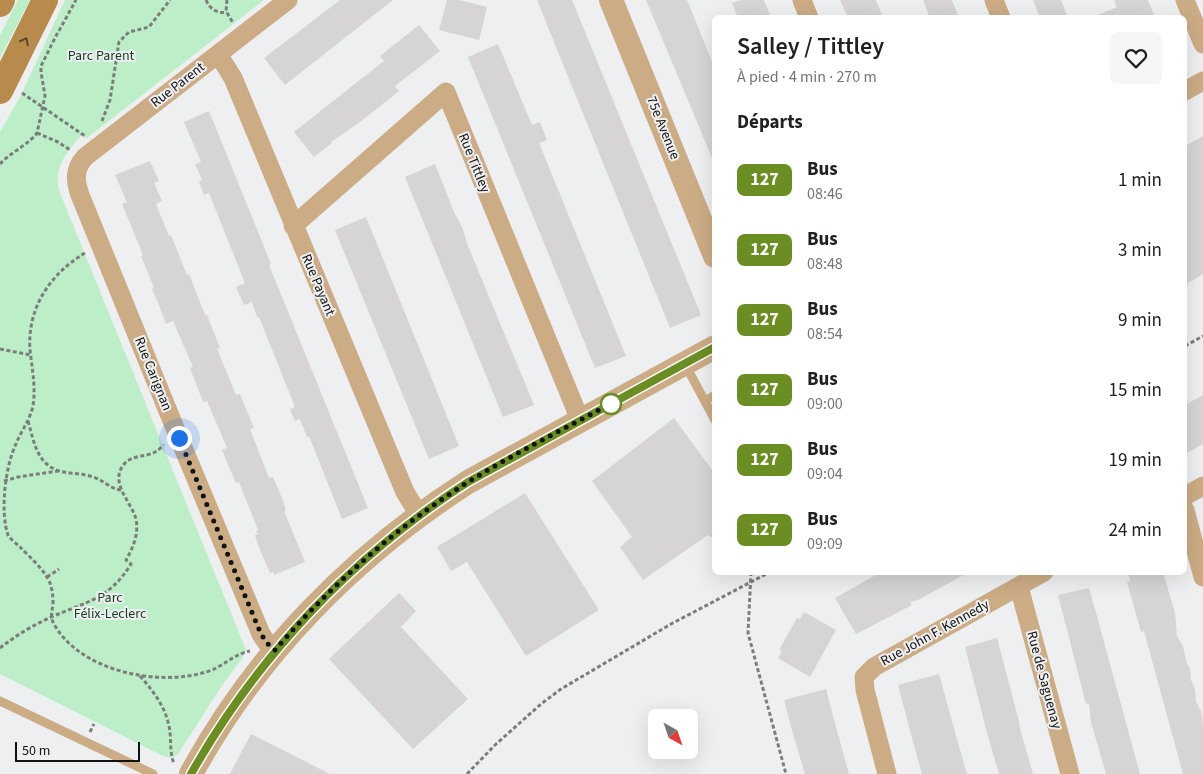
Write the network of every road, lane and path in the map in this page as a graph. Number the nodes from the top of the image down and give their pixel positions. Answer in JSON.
{"nodes":[{"id":1,"x":2,"y":0,"type":"edge"},
{"id":2,"x":45,"y":0,"type":"edge"},
{"id":3,"x":76,"y":0,"type":"edge"},
{"id":4,"x":170,"y":0,"type":"edge"},
{"id":5,"x":206,"y":0,"type":"edge"},
{"id":6,"x":228,"y":0,"type":"edge"},
{"id":7,"x":288,"y":0,"type":"edge"},
{"id":8,"x":610,"y":0,"type":"edge"},
{"id":9,"x":802,"y":0,"type":"edge"},
{"id":10,"x":994,"y":0,"type":"edge"},
{"id":11,"x":1185,"y":0,"type":"edge"},
{"id":12,"x":0,"y":4,"type":"edge"},
{"id":13,"x":227,"y":12,"type":"junction"},
{"id":14,"x":809,"y":15,"type":"edge"},
{"id":15,"x":1001,"y":15,"type":"edge"},
{"id":16,"x":158,"y":16,"type":"junction"},
{"id":17,"x":163,"y":19,"type":"dead end"},
{"id":18,"x":233,"y":24,"type":"dead end"},
{"id":19,"x":1203,"y":44,"type":"edge"},
{"id":20,"x":218,"y":54,"type":"junction"},
{"id":21,"x":1203,"y":81,"type":"edge"},
{"id":22,"x":9,"y":90,"type":"edge"},
{"id":23,"x":1187,"y":90,"type":"edge"},
{"id":24,"x":43,"y":107,"type":"junction"},
{"id":25,"x":99,"y":126,"type":"dead end"},
{"id":26,"x":37,"y":133,"type":"junction"},
{"id":27,"x":91,"y":133,"type":"dead end"},
{"id":28,"x":70,"y":150,"type":"dead end"},
{"id":29,"x":0,"y":164,"type":"edge"},
{"id":30,"x":76,"y":175,"type":"joint"},
{"id":31,"x":293,"y":226,"type":"junction"},
{"id":32,"x":712,"y":249,"type":"edge"},
{"id":33,"x":86,"y":253,"type":"dead end"},
{"id":34,"x":1203,"y":336,"type":"edge"},
{"id":35,"x":1187,"y":345,"type":"edge"},
{"id":36,"x":0,"y":349,"type":"edge"},
{"id":37,"x":712,"y":349,"type":"edge"},
{"id":38,"x":31,"y":355,"type":"junction"},
{"id":39,"x":684,"y":364,"type":"junction"},
{"id":40,"x":712,"y":397,"type":"edge"},
{"id":41,"x":704,"y":401,"type":"junction"},
{"id":42,"x":712,"y":415,"type":"edge"},
{"id":43,"x":28,"y":420,"type":"junction"},
{"id":44,"x":580,"y":420,"type":"junction"},
{"id":45,"x":164,"y":445,"type":"dead end"},
{"id":46,"x":59,"y":471,"type":"junction"},
{"id":47,"x":4,"y":481,"type":"junction"},
{"id":48,"x":1203,"y":486,"type":"edge"},
{"id":49,"x":121,"y":490,"type":"junction"},
{"id":50,"x":1187,"y":495,"type":"edge"},
{"id":51,"x":419,"y":515,"type":"junction"},
{"id":52,"x":1187,"y":517,"type":"edge"},
{"id":53,"x":59,"y":569,"type":"dead end"},
{"id":54,"x":750,"y":575,"type":"edge"},
{"id":55,"x":765,"y":575,"type":"edge"},
{"id":56,"x":1039,"y":575,"type":"edge"},
{"id":57,"x":47,"y":577,"type":"junction"},
{"id":58,"x":1203,"y":577,"type":"edge"},
{"id":59,"x":749,"y":584,"type":"junction"},
{"id":60,"x":1019,"y":587,"type":"junction"},
{"id":61,"x":51,"y":617,"type":"junction"},
{"id":62,"x":0,"y":648,"type":"edge"},
{"id":63,"x":275,"y":650,"type":"junction"},
{"id":64,"x":247,"y":651,"type":"dead end"},
{"id":65,"x":140,"y":676,"type":"junction"},
{"id":66,"x":0,"y":700,"type":"edge"},
{"id":67,"x":172,"y":759,"type":"dead end"},
{"id":68,"x":153,"y":774,"type":"edge"},
{"id":69,"x":191,"y":774,"type":"edge"},
{"id":70,"x":467,"y":774,"type":"edge"},
{"id":71,"x":786,"y":774,"type":"edge"},
{"id":72,"x":887,"y":774,"type":"edge"},
{"id":73,"x":1070,"y":774,"type":"edge"}],
"edges":[{"from":1,"to":12,"type":"main road"},
{"from":22,"to":2,"type":"main road","one_way":true},
{"from":3,"to":24,"type":"path"},
{"from":4,"to":16,"type":"path"},
{"from":5,"to":13,"type":"path"},
{"from":6,"to":13,"type":"path"},
{"from":7,"to":20,"type":"street","name":"Rue Parent"},
{"from":8,"to":32,"type":"street","name":"75e Avenue"},
{"from":9,"to":14,"type":"street"},
{"from":10,"to":15,"type":"street"},
{"from":11,"to":19,"type":"street"},
{"from":13,"to":18,"type":"path"},
{"from":16,"to":17,"type":"path"},
{"from":16,"to":25,"type":"path"},
{"from":20,"to":30,"type":"street","name":"Rue Parent"},
{"from":20,"to":31,"type":"street","name":"Rue Payant"},
{"from":21,"to":23,"type":"street"},
{"from":22,"to":24,"type":"path"},
{"from":24,"to":26,"type":"path"},
{"from":24,"to":27,"type":"path"},
{"from":26,"to":28,"type":"path"},
{"from":26,"to":29,"type":"path"},
{"from":30,"to":63,"type":"street","name":"Rue Carignan"},
{"from":31,"to":44,"type":"street","name":"Rue Tittley"},
{"from":31,"to":51,"type":"street","name":"Rue Payant"},
{"from":33,"to":38,"type":"path"},
{"from":34,"to":35,"type":"path"},
{"from":36,"to":38,"type":"path"},
{"from":37,"to":39,"type":"street"},
{"from":38,"to":43,"type":"path"},
{"from":39,"to":41,"type":"lane"},
{"from":39,"to":44,"type":"street"},
{"from":40,"to":41,"type":"lane"},
{"from":41,"to":42,"type":"lane"},
{"from":43,"to":46,"type":"path"},
{"from":43,"to":47,"type":"path"},
{"from":44,"to":51,"type":"street"},
{"from":45,"to":49,"type":"path"},
{"from":46,"to":47,"type":"path"},
{"from":46,"to":49,"type":"path"},
{"from":47,"to":57,"type":"path"},
{"from":48,"to":50,"type":"street"},
{"from":49,"to":61,"type":"path"},
{"from":51,"to":63,"type":"street"},
{"from":52,"to":58,"type":"street"},
{"from":53,"to":57,"type":"path"},
{"from":54,"to":59,"type":"path"},
{"from":55,"to":59,"type":"path"},
{"from":56,"to":60,"type":"street","name":"Rue John F. Kennedy"},
{"from":57,"to":61,"type":"path"},
{"from":59,"to":70,"type":"path"},
{"from":59,"to":71,"type":"path"},
{"from":60,"to":72,"type":"street","name":"Rue John F. Kennedy"},
{"from":60,"to":73,"type":"street","name":"Rue de Saguenay"},
{"from":61,"to":62,"type":"path"},
{"from":61,"to":65,"type":"path"},
{"from":63,"to":69,"type":"street"},
{"from":64,"to":65,"type":"path"},
{"from":65,"to":67,"type":"path"},
{"from":66,"to":68,"type":"lane"}]}
